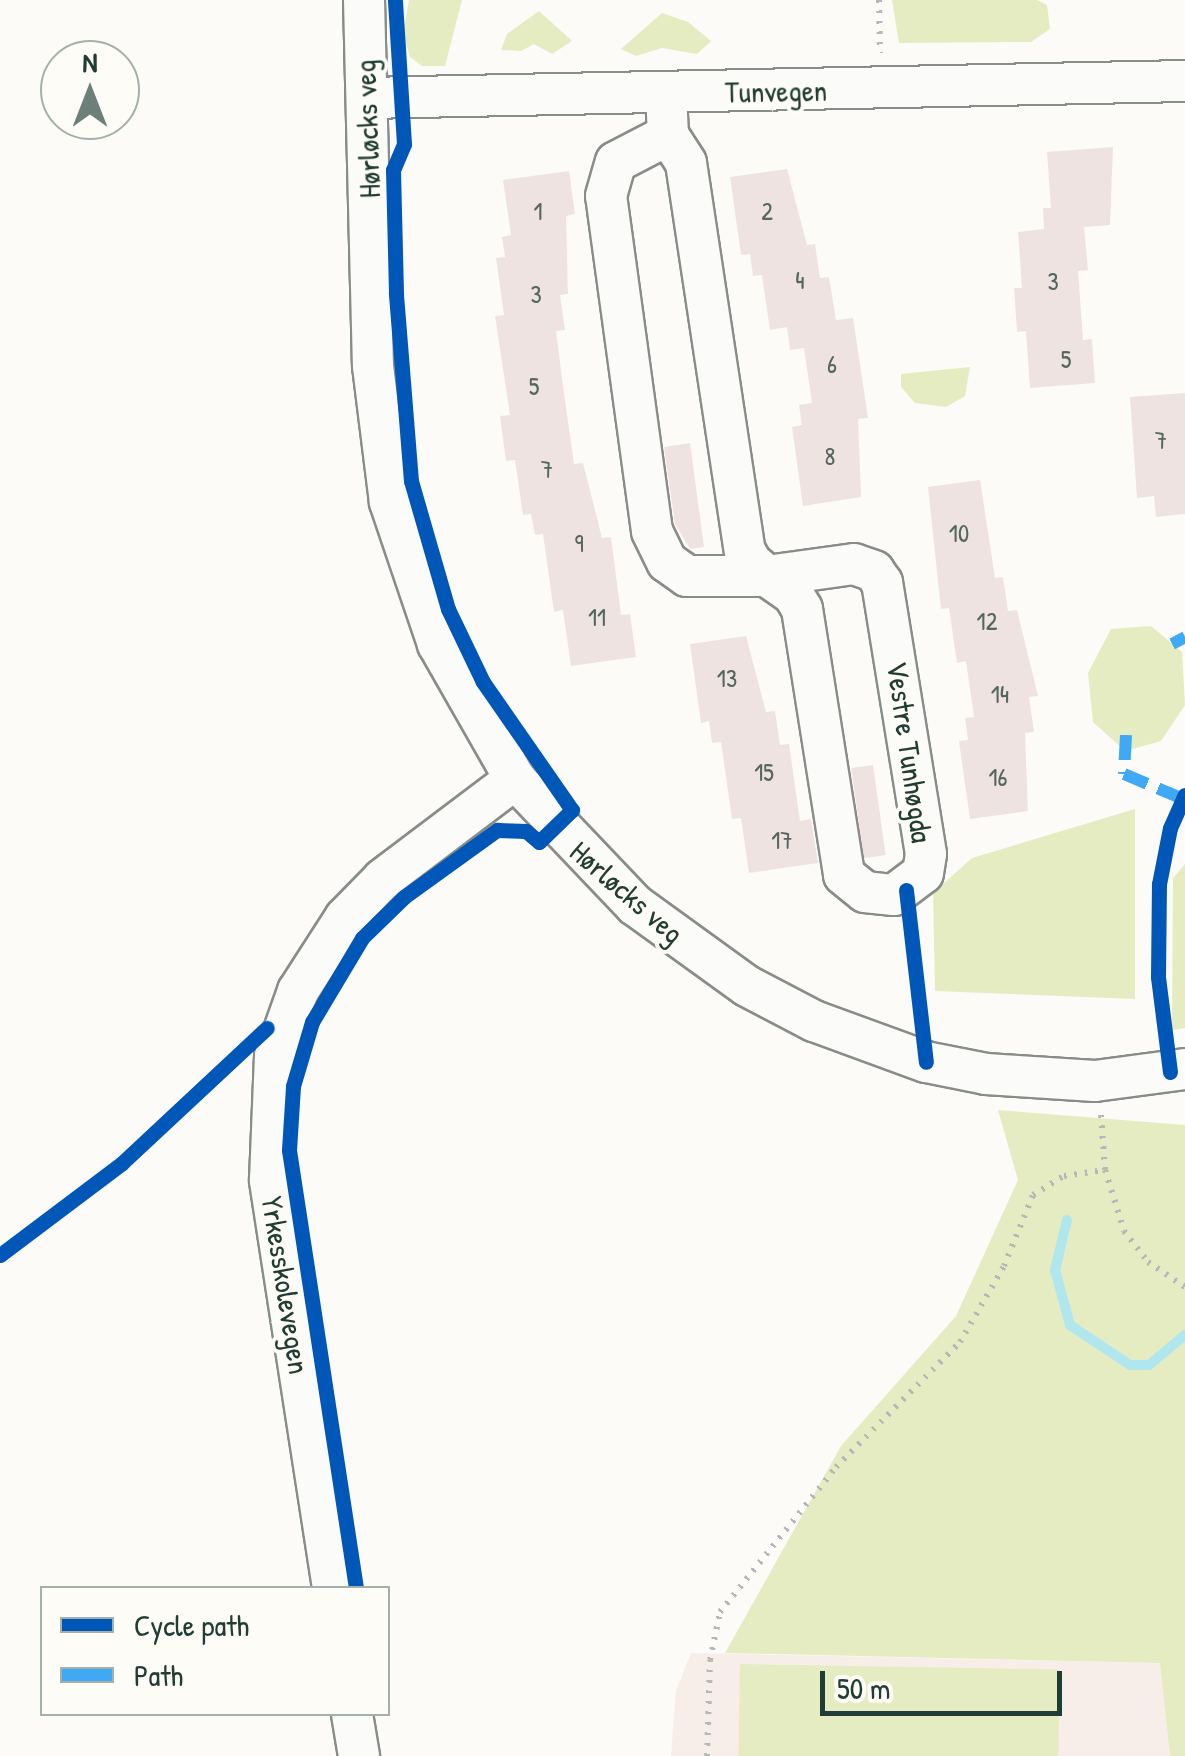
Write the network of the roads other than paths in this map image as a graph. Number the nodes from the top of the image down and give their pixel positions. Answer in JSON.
{"nodes":[{"id":1,"x":364,"y":0,"type":"edge"},
{"id":2,"x":1185,"y":81,"type":"edge"},
{"id":3,"x":666,"y":93,"type":"junction"},
{"id":4,"x":367,"y":98,"type":"junction"},
{"id":5,"x":668,"y":135,"type":"junction"},
{"id":6,"x":767,"y":576,"type":"junction"},
{"id":7,"x":515,"y":779,"type":"junction"},
{"id":8,"x":1185,"y":1070,"type":"edge"},
{"id":9,"x":333,"y":1586,"type":"edge"},
{"id":10,"x":352,"y":1716,"type":"edge"},
{"id":11,"x":359,"y":1756,"type":"edge"}],
"edges":[{"from":1,"to":4,"type":"street","name":"Hørløcks veg"},
{"from":2,"to":3,"type":"street","name":"Tunvegen"},
{"from":3,"to":4,"type":"street","name":"Tunvegen"},
{"from":3,"to":5,"type":"street","name":"Vestre Tunhøgda"},
{"from":4,"to":7,"type":"street","name":"Hørløcks veg"},
{"from":5,"to":6,"type":"street","name":"Vestre Tunhøgda"},
{"from":5,"to":6,"type":"street","name":"Vestre Tunhøgda"},
{"from":6,"to":6,"type":"street","name":"Vestre Tunhøgda"},
{"from":7,"to":8,"type":"street","name":"Hørløcks veg"},
{"from":7,"to":9,"type":"street","name":"Yrkesskolevegen"},
{"from":10,"to":11,"type":"street"}]}
